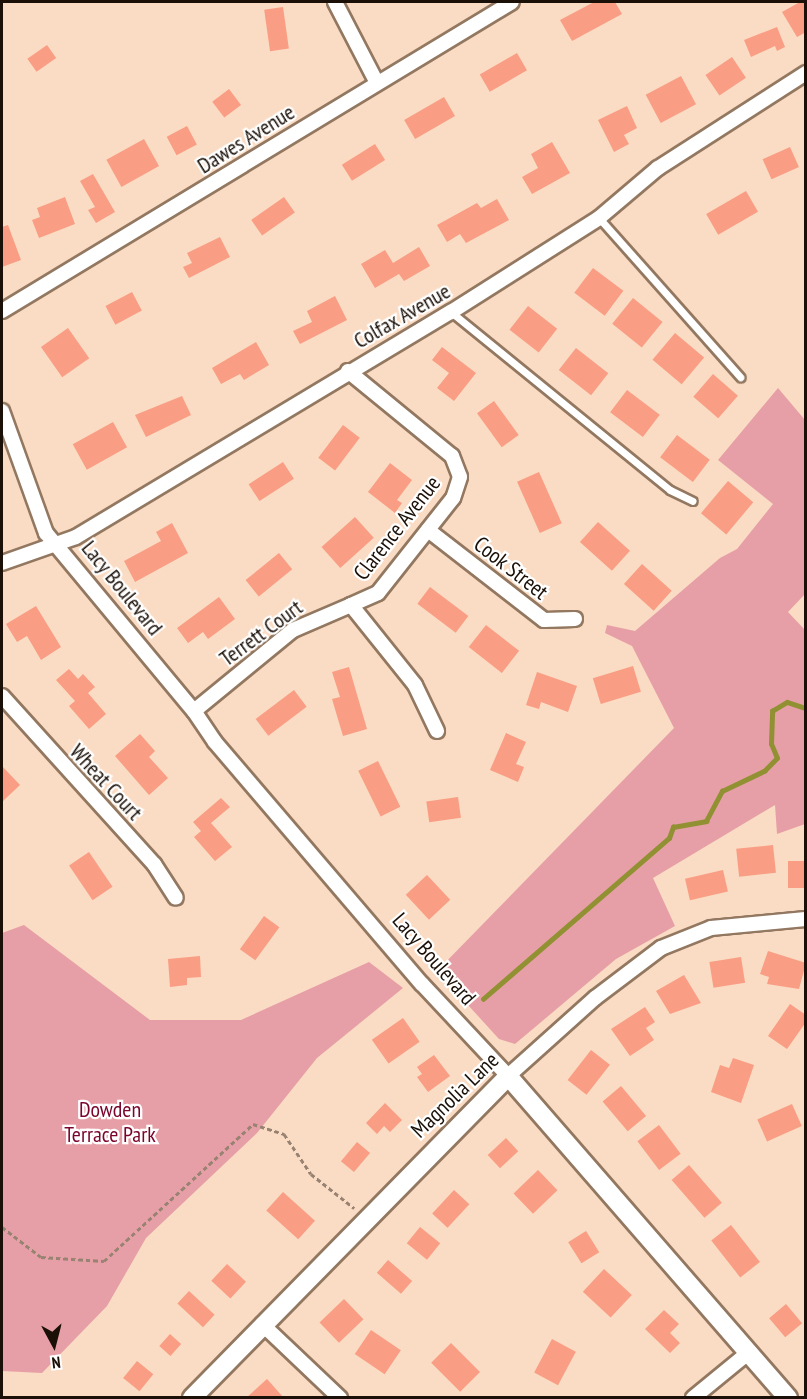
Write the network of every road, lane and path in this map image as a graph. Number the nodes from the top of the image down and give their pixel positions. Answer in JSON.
{"nodes":[{"id":1,"x":335,"y":2,"type":"edge"},
{"id":2,"x":512,"y":2,"type":"edge"},
{"id":3,"x":806,"y":73,"type":"edge"},
{"id":4,"x":377,"y":84,"type":"junction"},
{"id":5,"x":599,"y":218,"type":"junction"},
{"id":6,"x":2,"y":311,"type":"edge"},
{"id":7,"x":452,"y":312,"type":"junction"},
{"id":8,"x":348,"y":371,"type":"junction"},
{"id":9,"x":740,"y":377,"type":"dead end"},
{"id":10,"x":2,"y":411,"type":"edge"},
{"id":11,"x":693,"y":501,"type":"dead end"},
{"id":12,"x":428,"y":530,"type":"junction"},
{"id":13,"x":55,"y":543,"type":"junction"},
{"id":14,"x":2,"y":564,"type":"edge"},
{"id":15,"x":351,"y":605,"type":"junction"},
{"id":16,"x":575,"y":619,"type":"dead end"},
{"id":17,"x":2,"y":696,"type":"edge"},
{"id":18,"x":194,"y":711,"type":"junction"},
{"id":19,"x":437,"y":731,"type":"dead end"},
{"id":20,"x":176,"y":898,"type":"dead end"},
{"id":21,"x":806,"y":919,"type":"edge"},
{"id":22,"x":508,"y":1076,"type":"junction"},
{"id":23,"x":354,"y":1208,"type":"dead end"},
{"id":24,"x":2,"y":1227,"type":"edge"},
{"id":25,"x":262,"y":1324,"type":"junction"},
{"id":26,"x":748,"y":1353,"type":"junction"},
{"id":27,"x":192,"y":1398,"type":"edge"},
{"id":28,"x":340,"y":1398,"type":"edge"},
{"id":29,"x":693,"y":1398,"type":"edge"},
{"id":30,"x":788,"y":1398,"type":"edge"}],
"edges":[{"from":1,"to":4,"type":"street"},
{"from":2,"to":4,"type":"street","name":"Dawes Avenue"},
{"from":3,"to":5,"type":"street","name":"Colfax Avenue"},
{"from":4,"to":6,"type":"street","name":"Dawes Avenue"},
{"from":5,"to":7,"type":"street","name":"Colfax Avenue"},
{"from":5,"to":9,"type":"lane"},
{"from":7,"to":8,"type":"street","name":"Colfax Avenue"},
{"from":7,"to":11,"type":"lane"},
{"from":8,"to":12,"type":"street","name":"Clarence Avenue"},
{"from":8,"to":13,"type":"street","name":"Colfax Avenue"},
{"from":10,"to":13,"type":"street","name":"Lacy Boulevard"},
{"from":12,"to":15,"type":"street","name":"Clarence Avenue"},
{"from":12,"to":16,"type":"street","name":"Cook Street"},
{"from":13,"to":14,"type":"street","name":"Colfax Avenue"},
{"from":13,"to":18,"type":"street","name":"Lacy Boulevard"},
{"from":15,"to":18,"type":"street","name":"Terrett Court"},
{"from":15,"to":19,"type":"street"},
{"from":17,"to":20,"type":"street","name":"Wheat Court"},
{"from":18,"to":22,"type":"street","name":"Lacy Boulevard"},
{"from":21,"to":22,"type":"street","name":"Magnolia Lane"},
{"from":22,"to":25,"type":"street","name":"Magnolia Lane"},
{"from":22,"to":26,"type":"street","name":"Lacy Boulevard"},
{"from":23,"to":24,"type":"path"},
{"from":25,"to":27,"type":"street","name":"Magnolia Lane"},
{"from":25,"to":28,"type":"street"},
{"from":26,"to":29,"type":"street"},
{"from":26,"to":30,"type":"street","name":"Lacy Boulevard"}]}
